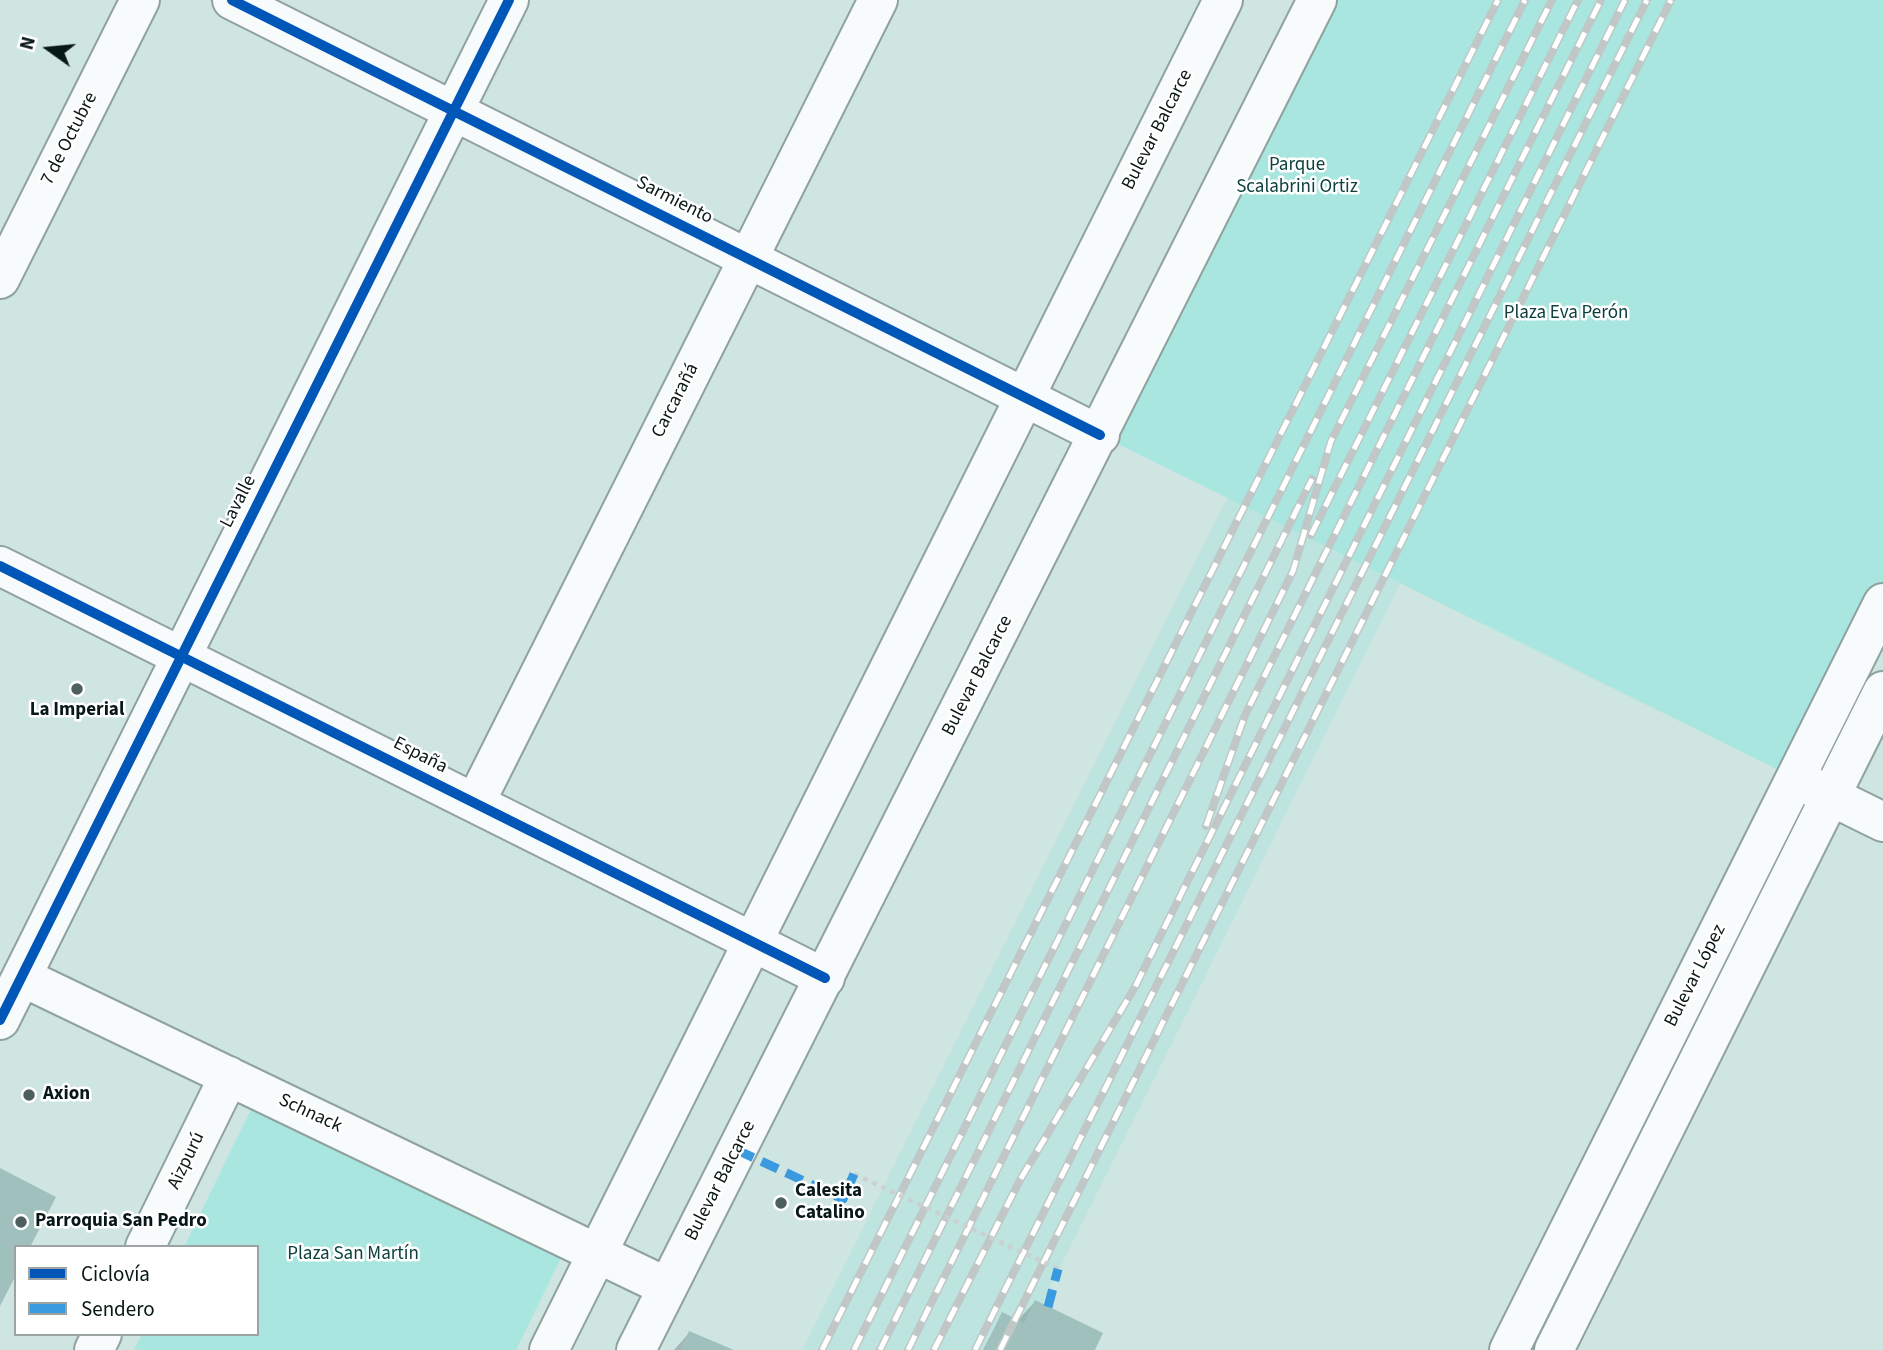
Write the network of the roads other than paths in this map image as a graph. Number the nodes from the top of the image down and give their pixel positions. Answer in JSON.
{"nodes":[{"id":1,"x":139,"y":0,"type":"edge"},
{"id":2,"x":232,"y":0,"type":"edge"},
{"id":3,"x":509,"y":0,"type":"edge"},
{"id":4,"x":878,"y":0,"type":"edge"},
{"id":5,"x":1223,"y":0,"type":"edge"},
{"id":6,"x":1317,"y":0,"type":"edge"},
{"id":7,"x":454,"y":111,"type":"junction"},
{"id":8,"x":748,"y":258,"type":"junction"},
{"id":9,"x":0,"y":279,"type":"edge"},
{"id":10,"x":1025,"y":396,"type":"junction"},
{"id":11,"x":1100,"y":435,"type":"junction"},
{"id":12,"x":0,"y":566,"type":"edge"},
{"id":13,"x":1883,"y":603,"type":"edge"},
{"id":14,"x":181,"y":656,"type":"junction"},
{"id":15,"x":1883,"y":691,"type":"edge"},
{"id":16,"x":1795,"y":778,"type":"junction"},
{"id":17,"x":1831,"y":796,"type":"junction"},
{"id":18,"x":475,"y":803,"type":"junction"},
{"id":19,"x":1883,"y":822,"type":"edge"},
{"id":20,"x":753,"y":941,"type":"junction"},
{"id":21,"x":22,"y":977,"type":"junction"},
{"id":22,"x":825,"y":978,"type":"junction"},
{"id":23,"x":0,"y":1020,"type":"edge"},
{"id":24,"x":229,"y":1076,"type":"junction"},
{"id":25,"x":146,"y":1245,"type":"edge"},
{"id":26,"x":598,"y":1251,"type":"junction"},
{"id":27,"x":667,"y":1287,"type":"junction"},
{"id":28,"x":1523,"y":1346,"type":"edge"},
{"id":29,"x":549,"y":1350,"type":"edge"},
{"id":30,"x":636,"y":1350,"type":"edge"},
{"id":31,"x":1554,"y":1350,"type":"edge"}],
"edges":[{"from":1,"to":9,"type":"street","name":"7 de Octubre"},
{"from":2,"to":7,"type":"street","name":"Sarmiento"},
{"from":3,"to":7,"type":"street","name":"Lavalle"},
{"from":4,"to":8,"type":"street","name":"Carcarañá"},
{"from":5,"to":10,"type":"street","name":"Bulevar Balcarce"},
{"from":6,"to":11,"type":"street","name":"Bulevar Balcarce"},
{"from":7,"to":8,"type":"street","name":"Sarmiento"},
{"from":7,"to":14,"type":"street","name":"Lavalle"},
{"from":8,"to":10,"type":"street","name":"Sarmiento"},
{"from":8,"to":18,"type":"street","name":"Carcarañá"},
{"from":10,"to":11,"type":"street","name":"Sarmiento"},
{"from":10,"to":20,"type":"street","name":"Bulevar Balcarce"},
{"from":11,"to":22,"type":"street","name":"Bulevar Balcarce"},
{"from":12,"to":14,"type":"street","name":"España"},
{"from":13,"to":16,"type":"street","name":"Bulevar López"},
{"from":14,"to":18,"type":"street","name":"España"},
{"from":14,"to":21,"type":"street","name":"Lavalle"},
{"from":15,"to":17,"type":"street","name":"Bulevar López"},
{"from":16,"to":17,"type":"street"},
{"from":16,"to":28,"type":"street","name":"Bulevar López"},
{"from":17,"to":19,"type":"street"},
{"from":17,"to":31,"type":"street","name":"Bulevar López"},
{"from":18,"to":20,"type":"street","name":"España"},
{"from":20,"to":22,"type":"street","name":"España"},
{"from":20,"to":26,"type":"street","name":"Bulevar Balcarce"},
{"from":21,"to":23,"type":"street","name":"Lavalle"},
{"from":21,"to":24,"type":"street","name":"Schnack"},
{"from":22,"to":27,"type":"street","name":"Bulevar Balcarce"},
{"from":24,"to":25,"type":"street","name":"Aizpurú"},
{"from":24,"to":26,"type":"street","name":"Schnack"},
{"from":26,"to":27,"type":"street","name":"Schnack"},
{"from":26,"to":29,"type":"street","name":"Bulevar Balcarce"},
{"from":27,"to":30,"type":"street","name":"Bulevar Balcarce"}]}
